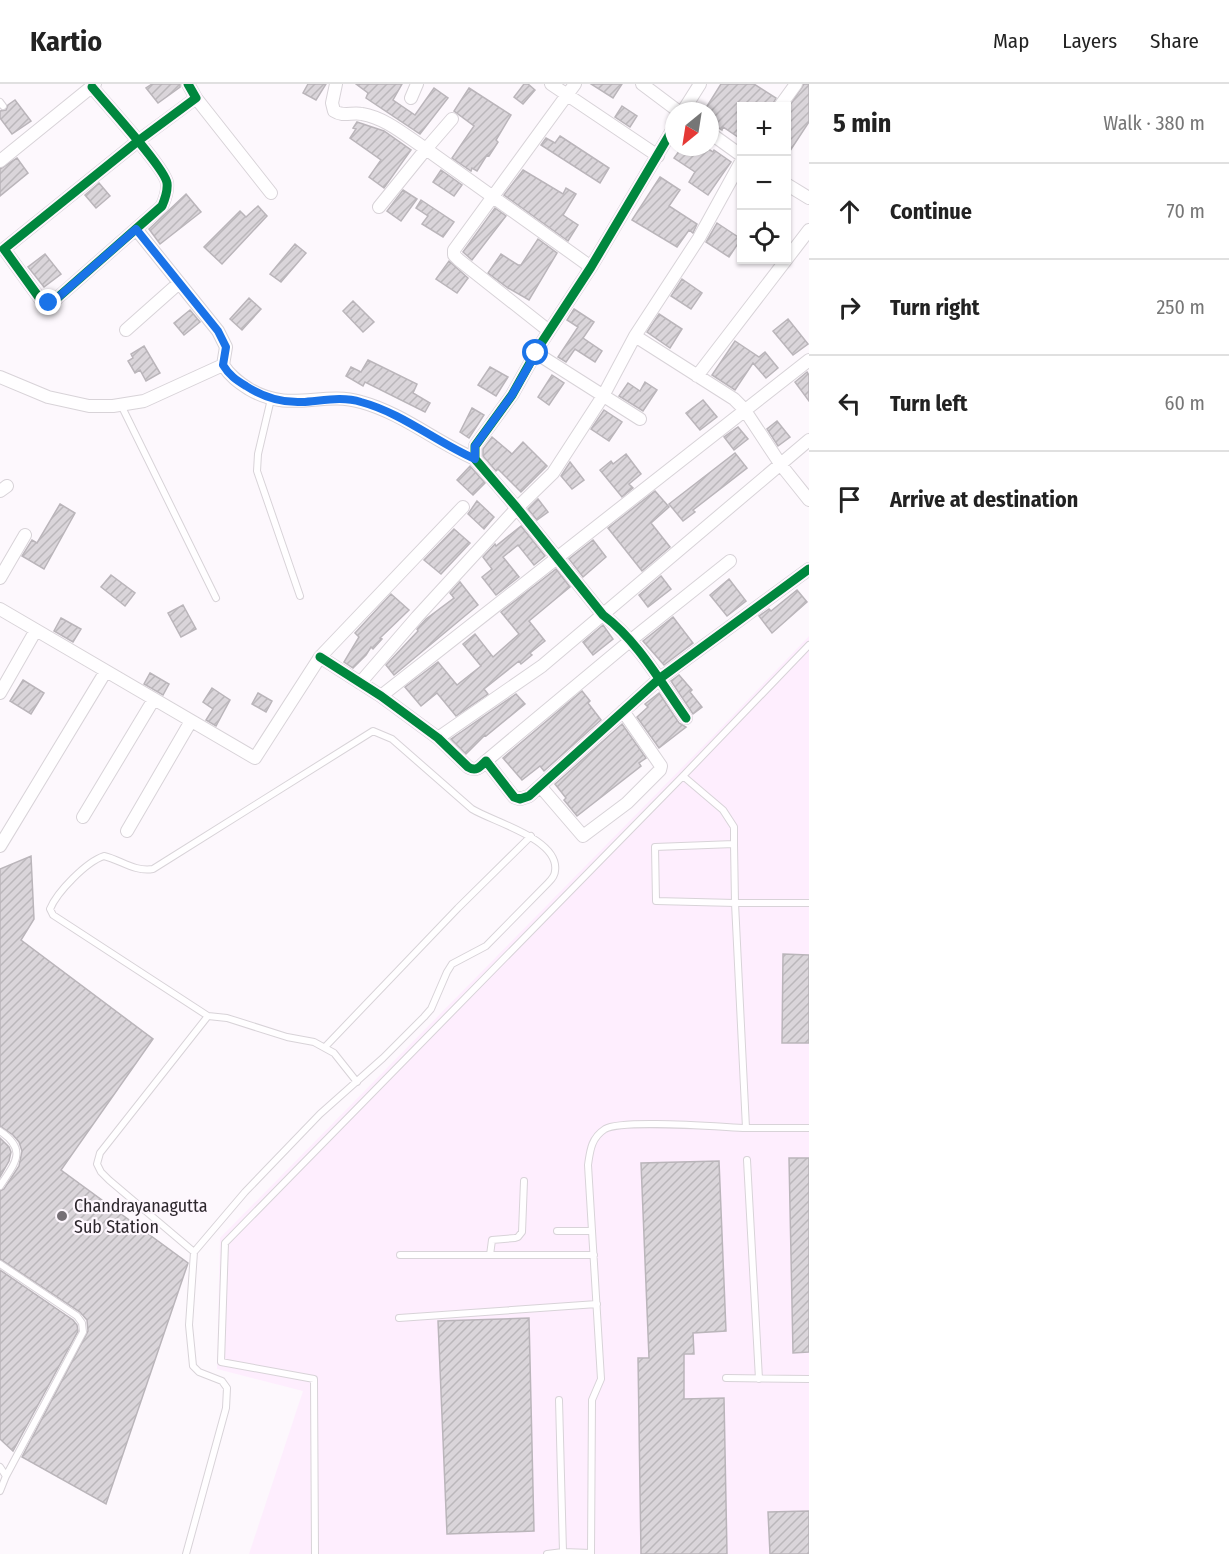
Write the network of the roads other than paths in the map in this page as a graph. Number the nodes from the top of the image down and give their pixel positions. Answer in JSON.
{"nodes":[{"id":1,"x":188,"y":84,"type":"edge"},
{"id":2,"x":336,"y":84,"type":"edge"},
{"id":3,"x":417,"y":84,"type":"edge"},
{"id":4,"x":551,"y":84,"type":"edge"},
{"id":5,"x":575,"y":84,"type":"edge"},
{"id":6,"x":642,"y":84,"type":"edge"},
{"id":7,"x":700,"y":84,"type":"edge"},
{"id":8,"x":796,"y":84,"type":"edge"},
{"id":9,"x":93,"y":86,"type":"edge"},
{"id":10,"x":567,"y":95,"type":"junction"},
{"id":11,"x":196,"y":98,"type":"junction"},
{"id":12,"x":411,"y":98,"type":"dead end"},
{"id":13,"x":668,"y":102,"type":"edge"},
{"id":14,"x":687,"y":102,"type":"edge"},
{"id":15,"x":783,"y":102,"type":"edge"},
{"id":16,"x":452,"y":119,"type":"dead end"},
{"id":17,"x":719,"y":140,"type":"edge"},
{"id":18,"x":138,"y":141,"type":"junction"},
{"id":19,"x":665,"y":143,"type":"edge"},
{"id":20,"x":426,"y":149,"type":"junction"},
{"id":21,"x":737,"y":153,"type":"edge"},
{"id":22,"x":658,"y":156,"type":"junction"},
{"id":23,"x":0,"y":161,"type":"edge"},
{"id":24,"x":737,"y":167,"type":"edge"},
{"id":25,"x":791,"y":187,"type":"edge"},
{"id":26,"x":271,"y":193,"type":"dead end"},
{"id":27,"x":493,"y":198,"type":"junction"},
{"id":28,"x":809,"y":198,"type":"edge"},
{"id":29,"x":379,"y":207,"type":"dead end"},
{"id":30,"x":136,"y":229,"type":"junction"},
{"id":31,"x":809,"y":230,"type":"edge"},
{"id":32,"x":1,"y":249,"type":"edge"},
{"id":33,"x":591,"y":267,"type":"junction"},
{"id":34,"x":179,"y":283,"type":"junction"},
{"id":35,"x":126,"y":330,"type":"dead end"},
{"id":36,"x":549,"y":331,"type":"junction"},
{"id":37,"x":635,"y":336,"type":"junction"},
{"id":38,"x":536,"y":353,"type":"junction"},
{"id":39,"x":809,"y":360,"type":"edge"},
{"id":40,"x":223,"y":365,"type":"junction"},
{"id":41,"x":697,"y":376,"type":"junction"},
{"id":42,"x":0,"y":377,"type":"edge"},
{"id":43,"x":603,"y":396,"type":"junction"},
{"id":44,"x":271,"y":399,"type":"junction"},
{"id":45,"x":121,"y":405,"type":"junction"},
{"id":46,"x":744,"y":409,"type":"junction"},
{"id":47,"x":640,"y":419,"type":"dead end"},
{"id":48,"x":809,"y":440,"type":"edge"},
{"id":49,"x":475,"y":459,"type":"junction"},
{"id":50,"x":781,"y":465,"type":"junction"},
{"id":51,"x":809,"y":500,"type":"edge"},
{"id":52,"x":464,"y":507,"type":"dead end"},
{"id":53,"x":517,"y":508,"type":"junction"},
{"id":54,"x":25,"y":535,"type":"dead end"},
{"id":55,"x":558,"y":557,"type":"junction"},
{"id":56,"x":730,"y":561,"type":"dead end"},
{"id":57,"x":809,"y":569,"type":"edge"},
{"id":58,"x":0,"y":578,"type":"edge"},
{"id":59,"x":300,"y":596,"type":"dead end"},
{"id":60,"x":216,"y":598,"type":"dead end"},
{"id":61,"x":0,"y":609,"type":"edge"},
{"id":62,"x":603,"y":615,"type":"junction"},
{"id":63,"x":36,"y":630,"type":"junction"},
{"id":64,"x":631,"y":640,"type":"junction"},
{"id":65,"x":809,"y":645,"type":"edge"},
{"id":66,"x":320,"y":657,"type":"junction"},
{"id":67,"x":106,"y":671,"type":"junction"},
{"id":68,"x":659,"y":680,"type":"junction"},
{"id":69,"x":360,"y":683,"type":"junction"},
{"id":70,"x":0,"y":693,"type":"edge"},
{"id":71,"x":381,"y":696,"type":"junction"},
{"id":72,"x":154,"y":699,"type":"junction"},
{"id":73,"x":623,"y":711,"type":"junction"},
{"id":74,"x":686,"y":718,"type":"dead end"},
{"id":75,"x":191,"y":721,"type":"junction"},
{"id":76,"x":438,"y":738,"type":"junction"},
{"id":77,"x":486,"y":761,"type":"junction"},
{"id":78,"x":683,"y":776,"type":"junction"},
{"id":79,"x":540,"y":786,"type":"junction"},
{"id":80,"x":83,"y":817,"type":"dead end"},
{"id":81,"x":127,"y":831,"type":"dead end"},
{"id":82,"x":531,"y":836,"type":"junction"},
{"id":83,"x":734,"y":844,"type":"junction"},
{"id":84,"x":0,"y":846,"type":"edge"},
{"id":85,"x":735,"y":903,"type":"junction"},
{"id":86,"x":809,"y":903,"type":"edge"},
{"id":87,"x":208,"y":1016,"type":"junction"},
{"id":88,"x":325,"y":1047,"type":"junction"},
{"id":89,"x":357,"y":1082,"type":"junction"},
{"id":90,"x":746,"y":1128,"type":"junction"},
{"id":91,"x":809,"y":1128,"type":"edge"},
{"id":92,"x":0,"y":1131,"type":"edge"},
{"id":93,"x":747,"y":1160,"type":"dead end"},
{"id":94,"x":524,"y":1181,"type":"dead end"},
{"id":95,"x":0,"y":1186,"type":"edge"},
{"id":96,"x":557,"y":1231,"type":"dead end"},
{"id":97,"x":592,"y":1231,"type":"junction"},
{"id":98,"x":194,"y":1252,"type":"junction"},
{"id":99,"x":400,"y":1255,"type":"dead end"},
{"id":100,"x":490,"y":1255,"type":"junction"},
{"id":101,"x":594,"y":1255,"type":"junction"},
{"id":102,"x":0,"y":1264,"type":"edge"},
{"id":103,"x":597,"y":1304,"type":"junction"},
{"id":104,"x":399,"y":1318,"type":"dead end"},
{"id":105,"x":726,"y":1378,"type":"dead end"},
{"id":106,"x":759,"y":1379,"type":"junction"},
{"id":107,"x":809,"y":1379,"type":"edge"},
{"id":108,"x":559,"y":1400,"type":"dead end"},
{"id":109,"x":0,"y":1467,"type":"edge"},
{"id":110,"x":6,"y":1476,"type":"junction"},
{"id":111,"x":0,"y":1491,"type":"edge"},
{"id":112,"x":563,"y":1552,"type":"junction"},
{"id":113,"x":186,"y":1554,"type":"edge"},
{"id":114,"x":315,"y":1554,"type":"edge"},
{"id":115,"x":547,"y":1554,"type":"edge"},
{"id":116,"x":591,"y":1554,"type":"edge"}],
"edges":[{"from":1,"to":11,"type":"street"},
{"from":2,"to":20,"type":"street"},
{"from":3,"to":12,"type":"street"},
{"from":4,"to":10,"type":"street"},
{"from":5,"to":10,"type":"street"},
{"from":6,"to":13,"type":"street"},
{"from":7,"to":14,"type":"street"},
{"from":8,"to":15,"type":"street"},
{"from":9,"to":18,"type":"street"},
{"from":9,"to":23,"type":"street"},
{"from":10,"to":22,"type":"street"},
{"from":10,"to":27,"type":"street"},
{"from":11,"to":18,"type":"street"},
{"from":11,"to":26,"type":"street"},
{"from":16,"to":20,"type":"street"},
{"from":17,"to":21,"type":"street"},
{"from":18,"to":30,"type":"street"},
{"from":18,"to":32,"type":"street"},
{"from":19,"to":22,"type":"street"},
{"from":20,"to":27,"type":"street"},
{"from":20,"to":29,"type":"street"},
{"from":22,"to":33,"type":"street"},
{"from":24,"to":37,"type":"street"},
{"from":25,"to":28,"type":"street"},
{"from":27,"to":33,"type":"street"},
{"from":27,"to":36,"type":"street"},
{"from":30,"to":32,"type":"street"},
{"from":30,"to":34,"type":"street"},
{"from":31,"to":41,"type":"street"},
{"from":33,"to":36,"type":"street"},
{"from":34,"to":35,"type":"street"},
{"from":34,"to":40,"type":"street"},
{"from":36,"to":38,"type":"street"},
{"from":37,"to":41,"type":"street"},
{"from":37,"to":43,"type":"street"},
{"from":38,"to":43,"type":"street"},
{"from":38,"to":49,"type":"street"},
{"from":39,"to":46,"type":"street"},
{"from":40,"to":44,"type":"street"},
{"from":40,"to":45,"type":"street"},
{"from":41,"to":46,"type":"street"},
{"from":42,"to":45,"type":"street"},
{"from":43,"to":47,"type":"street"},
{"from":43,"to":53,"type":"street"},
{"from":44,"to":49,"type":"street"},
{"from":44,"to":59,"type":"lane"},
{"from":45,"to":60,"type":"lane"},
{"from":46,"to":50,"type":"street"},
{"from":46,"to":55,"type":"street"},
{"from":48,"to":50,"type":"street"},
{"from":49,"to":53,"type":"street"},
{"from":50,"to":51,"type":"street"},
{"from":50,"to":62,"type":"street"},
{"from":52,"to":66,"type":"street"},
{"from":53,"to":55,"type":"street"},
{"from":53,"to":69,"type":"street"},
{"from":54,"to":58,"type":"street"},
{"from":55,"to":62,"type":"street"},
{"from":55,"to":71,"type":"street"},
{"from":56,"to":64,"type":"street"},
{"from":57,"to":68,"type":"street"},
{"from":61,"to":63,"type":"street"},
{"from":62,"to":64,"type":"street"},
{"from":62,"to":76,"type":"street"},
{"from":63,"to":67,"type":"street"},
{"from":63,"to":70,"type":"street"},
{"from":64,"to":68,"type":"street"},
{"from":64,"to":77,"type":"street"},
{"from":65,"to":78,"type":"lane"},
{"from":66,"to":69,"type":"street"},
{"from":66,"to":75,"type":"street"},
{"from":67,"to":72,"type":"street"},
{"from":67,"to":84,"type":"street"},
{"from":68,"to":73,"type":"street"},
{"from":68,"to":74,"type":"street"},
{"from":69,"to":71,"type":"street"},
{"from":71,"to":76,"type":"street"},
{"from":72,"to":75,"type":"street"},
{"from":72,"to":80,"type":"street"},
{"from":73,"to":79,"type":"street"},
{"from":73,"to":79,"type":"street"},
{"from":75,"to":81,"type":"street"},
{"from":76,"to":77,"type":"street"},
{"from":77,"to":79,"type":"street"},
{"from":78,"to":83,"type":"lane"},
{"from":78,"to":114,"type":"lane"},
{"from":82,"to":87,"type":"lane"},
{"from":82,"to":88,"type":"lane"},
{"from":82,"to":89,"type":"lane"},
{"from":83,"to":85,"type":"lane"},
{"from":83,"to":85,"type":"lane"},
{"from":85,"to":86,"type":"lane"},
{"from":85,"to":90,"type":"lane"},
{"from":87,"to":88,"type":"lane"},
{"from":87,"to":98,"type":"lane"},
{"from":88,"to":89,"type":"lane"},
{"from":89,"to":98,"type":"lane"},
{"from":90,"to":91,"type":"lane"},
{"from":90,"to":97,"type":"lane"},
{"from":92,"to":95,"type":"lane"},
{"from":93,"to":106,"type":"lane"},
{"from":94,"to":100,"type":"lane"},
{"from":96,"to":97,"type":"lane"},
{"from":97,"to":101,"type":"lane"},
{"from":98,"to":113,"type":"lane"},
{"from":99,"to":100,"type":"lane"},
{"from":100,"to":101,"type":"lane"},
{"from":101,"to":103,"type":"lane"},
{"from":102,"to":110,"type":"lane"},
{"from":103,"to":104,"type":"lane"},
{"from":103,"to":116,"type":"lane"},
{"from":105,"to":106,"type":"lane"},
{"from":106,"to":107,"type":"lane"},
{"from":108,"to":112,"type":"lane"},
{"from":109,"to":110,"type":"lane"},
{"from":110,"to":111,"type":"lane"},
{"from":112,"to":115,"type":"lane"},
{"from":112,"to":116,"type":"lane"}]}
